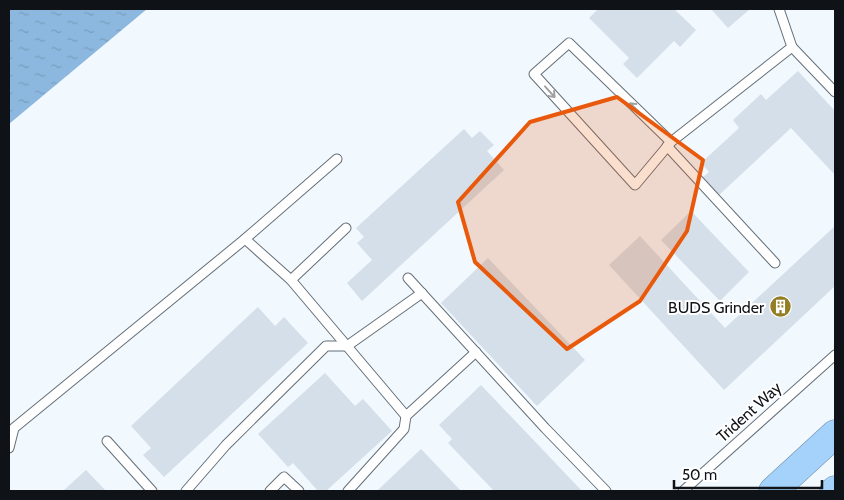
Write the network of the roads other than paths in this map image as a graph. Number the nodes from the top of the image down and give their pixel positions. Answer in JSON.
{"nodes":[{"id":1,"x":779,"y":9,"type":"edge"},
{"id":2,"x":792,"y":47,"type":"junction"},
{"id":3,"x":835,"y":92,"type":"edge"},
{"id":4,"x":669,"y":144,"type":"junction"},
{"id":5,"x":337,"y":159,"type":"dead end"},
{"id":6,"x":346,"y":228,"type":"dead end"},
{"id":7,"x":245,"y":239,"type":"junction"},
{"id":8,"x":776,"y":263,"type":"dead end"},
{"id":9,"x":408,"y":278,"type":"dead end"},
{"id":10,"x":291,"y":280,"type":"junction"},
{"id":11,"x":422,"y":293,"type":"junction"},
{"id":12,"x":347,"y":346,"type":"junction"},
{"id":13,"x":476,"y":352,"type":"junction"},
{"id":14,"x":835,"y":355,"type":"edge"},
{"id":15,"x":406,"y":416,"type":"junction"},
{"id":16,"x":835,"y":434,"type":"edge"},
{"id":17,"x":107,"y":441,"type":"dead end"},
{"id":18,"x":9,"y":448,"type":"edge"},
{"id":19,"x":152,"y":491,"type":"edge"},
{"id":20,"x":186,"y":491,"type":"edge"},
{"id":21,"x":270,"y":491,"type":"edge"},
{"id":22,"x":300,"y":491,"type":"edge"},
{"id":23,"x":348,"y":491,"type":"edge"},
{"id":24,"x":606,"y":491,"type":"edge"},
{"id":25,"x":683,"y":491,"type":"edge"},
{"id":26,"x":773,"y":491,"type":"edge"}],
"edges":[{"from":1,"to":2,"type":"lane"},
{"from":2,"to":3,"type":"lane"},
{"from":2,"to":4,"type":"lane"},
{"from":4,"to":4,"type":"lane","one_way":true},
{"from":4,"to":8,"type":"lane"},
{"from":5,"to":7,"type":"lane"},
{"from":6,"to":10,"type":"lane"},
{"from":7,"to":10,"type":"lane"},
{"from":7,"to":18,"type":"lane"},
{"from":9,"to":11,"type":"lane"},
{"from":10,"to":12,"type":"lane"},
{"from":11,"to":12,"type":"lane"},
{"from":11,"to":13,"type":"lane"},
{"from":12,"to":15,"type":"lane"},
{"from":12,"to":20,"type":"lane"},
{"from":13,"to":15,"type":"lane"},
{"from":13,"to":24,"type":"lane"},
{"from":14,"to":25,"type":"lane","name":"Trident Way"},
{"from":15,"to":23,"type":"lane"},
{"from":16,"to":26,"type":"highway"},
{"from":17,"to":19,"type":"lane"},
{"from":21,"to":22,"type":"lane"}]}
